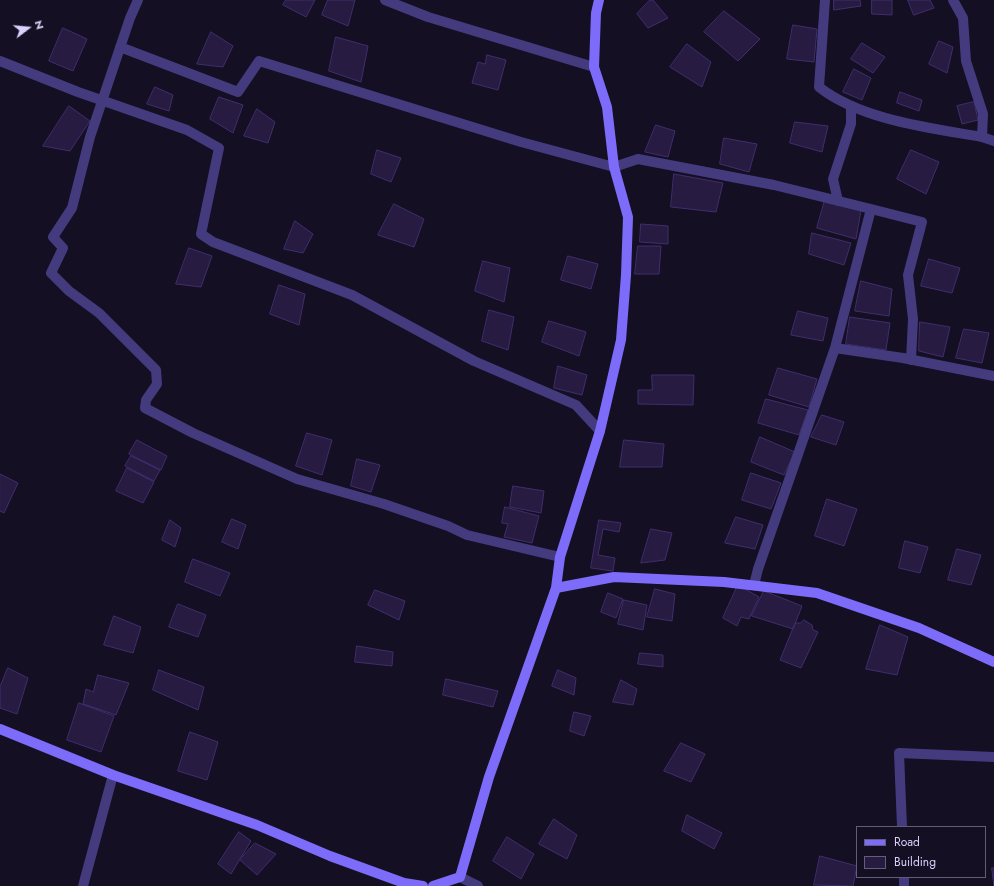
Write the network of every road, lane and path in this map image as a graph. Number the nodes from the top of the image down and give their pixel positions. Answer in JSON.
{"nodes":[{"id":1,"x":138,"y":0,"type":"edge"},
{"id":2,"x":385,"y":0,"type":"edge"},
{"id":3,"x":599,"y":0,"type":"edge"},
{"id":4,"x":825,"y":0,"type":"edge"},
{"id":5,"x":953,"y":0,"type":"edge"},
{"id":6,"x":120,"y":47,"type":"junction"},
{"id":7,"x":0,"y":61,"type":"edge"},
{"id":8,"x":594,"y":67,"type":"junction"},
{"id":9,"x":103,"y":100,"type":"junction"},
{"id":10,"x":851,"y":107,"type":"junction"},
{"id":11,"x":982,"y":137,"type":"junction"},
{"id":12,"x":994,"y":141,"type":"edge"},
{"id":13,"x":614,"y":166,"type":"junction"},
{"id":14,"x":838,"y":201,"type":"junction"},
{"id":15,"x":871,"y":209,"type":"junction"},
{"id":16,"x":836,"y":348,"type":"junction"},
{"id":17,"x":911,"y":360,"type":"junction"},
{"id":18,"x":994,"y":376,"type":"edge"},
{"id":19,"x":600,"y":431,"type":"junction"},
{"id":20,"x":560,"y":557,"type":"junction"},
{"id":21,"x":754,"y":585,"type":"junction"},
{"id":22,"x":556,"y":588,"type":"junction"},
{"id":23,"x":994,"y":662,"type":"edge"},
{"id":24,"x":0,"y":729,"type":"edge"},
{"id":25,"x":994,"y":757,"type":"edge"},
{"id":26,"x":113,"y":775,"type":"junction"},
{"id":27,"x":902,"y":826,"type":"edge"},
{"id":28,"x":460,"y":877,"type":"junction"},
{"id":29,"x":83,"y":886,"type":"edge"},
{"id":30,"x":423,"y":886,"type":"edge"},
{"id":31,"x":433,"y":886,"type":"edge"},
{"id":32,"x":478,"y":886,"type":"edge"}],
"edges":[{"from":1,"to":6,"type":"street"},
{"from":2,"to":8,"type":"street"},
{"from":3,"to":8,"type":"street"},
{"from":4,"to":10,"type":"street"},
{"from":5,"to":11,"type":"street"},
{"from":6,"to":9,"type":"street"},
{"from":6,"to":13,"type":"street"},
{"from":7,"to":9,"type":"street"},
{"from":8,"to":13,"type":"street"},
{"from":9,"to":19,"type":"street"},
{"from":9,"to":20,"type":"street"},
{"from":10,"to":11,"type":"street"},
{"from":10,"to":14,"type":"street"},
{"from":11,"to":12,"type":"street"},
{"from":13,"to":14,"type":"street"},
{"from":13,"to":19,"type":"street"},
{"from":14,"to":15,"type":"street"},
{"from":15,"to":16,"type":"street"},
{"from":15,"to":17,"type":"street"},
{"from":16,"to":17,"type":"street"},
{"from":16,"to":21,"type":"street"},
{"from":17,"to":18,"type":"street"},
{"from":19,"to":20,"type":"street"},
{"from":20,"to":22,"type":"street"},
{"from":21,"to":22,"type":"street"},
{"from":21,"to":23,"type":"street"},
{"from":22,"to":28,"type":"street"},
{"from":24,"to":26,"type":"street"},
{"from":25,"to":27,"type":"street"},
{"from":26,"to":29,"type":"street"},
{"from":26,"to":30,"type":"street"},
{"from":28,"to":31,"type":"street"},
{"from":28,"to":32,"type":"street"}]}
